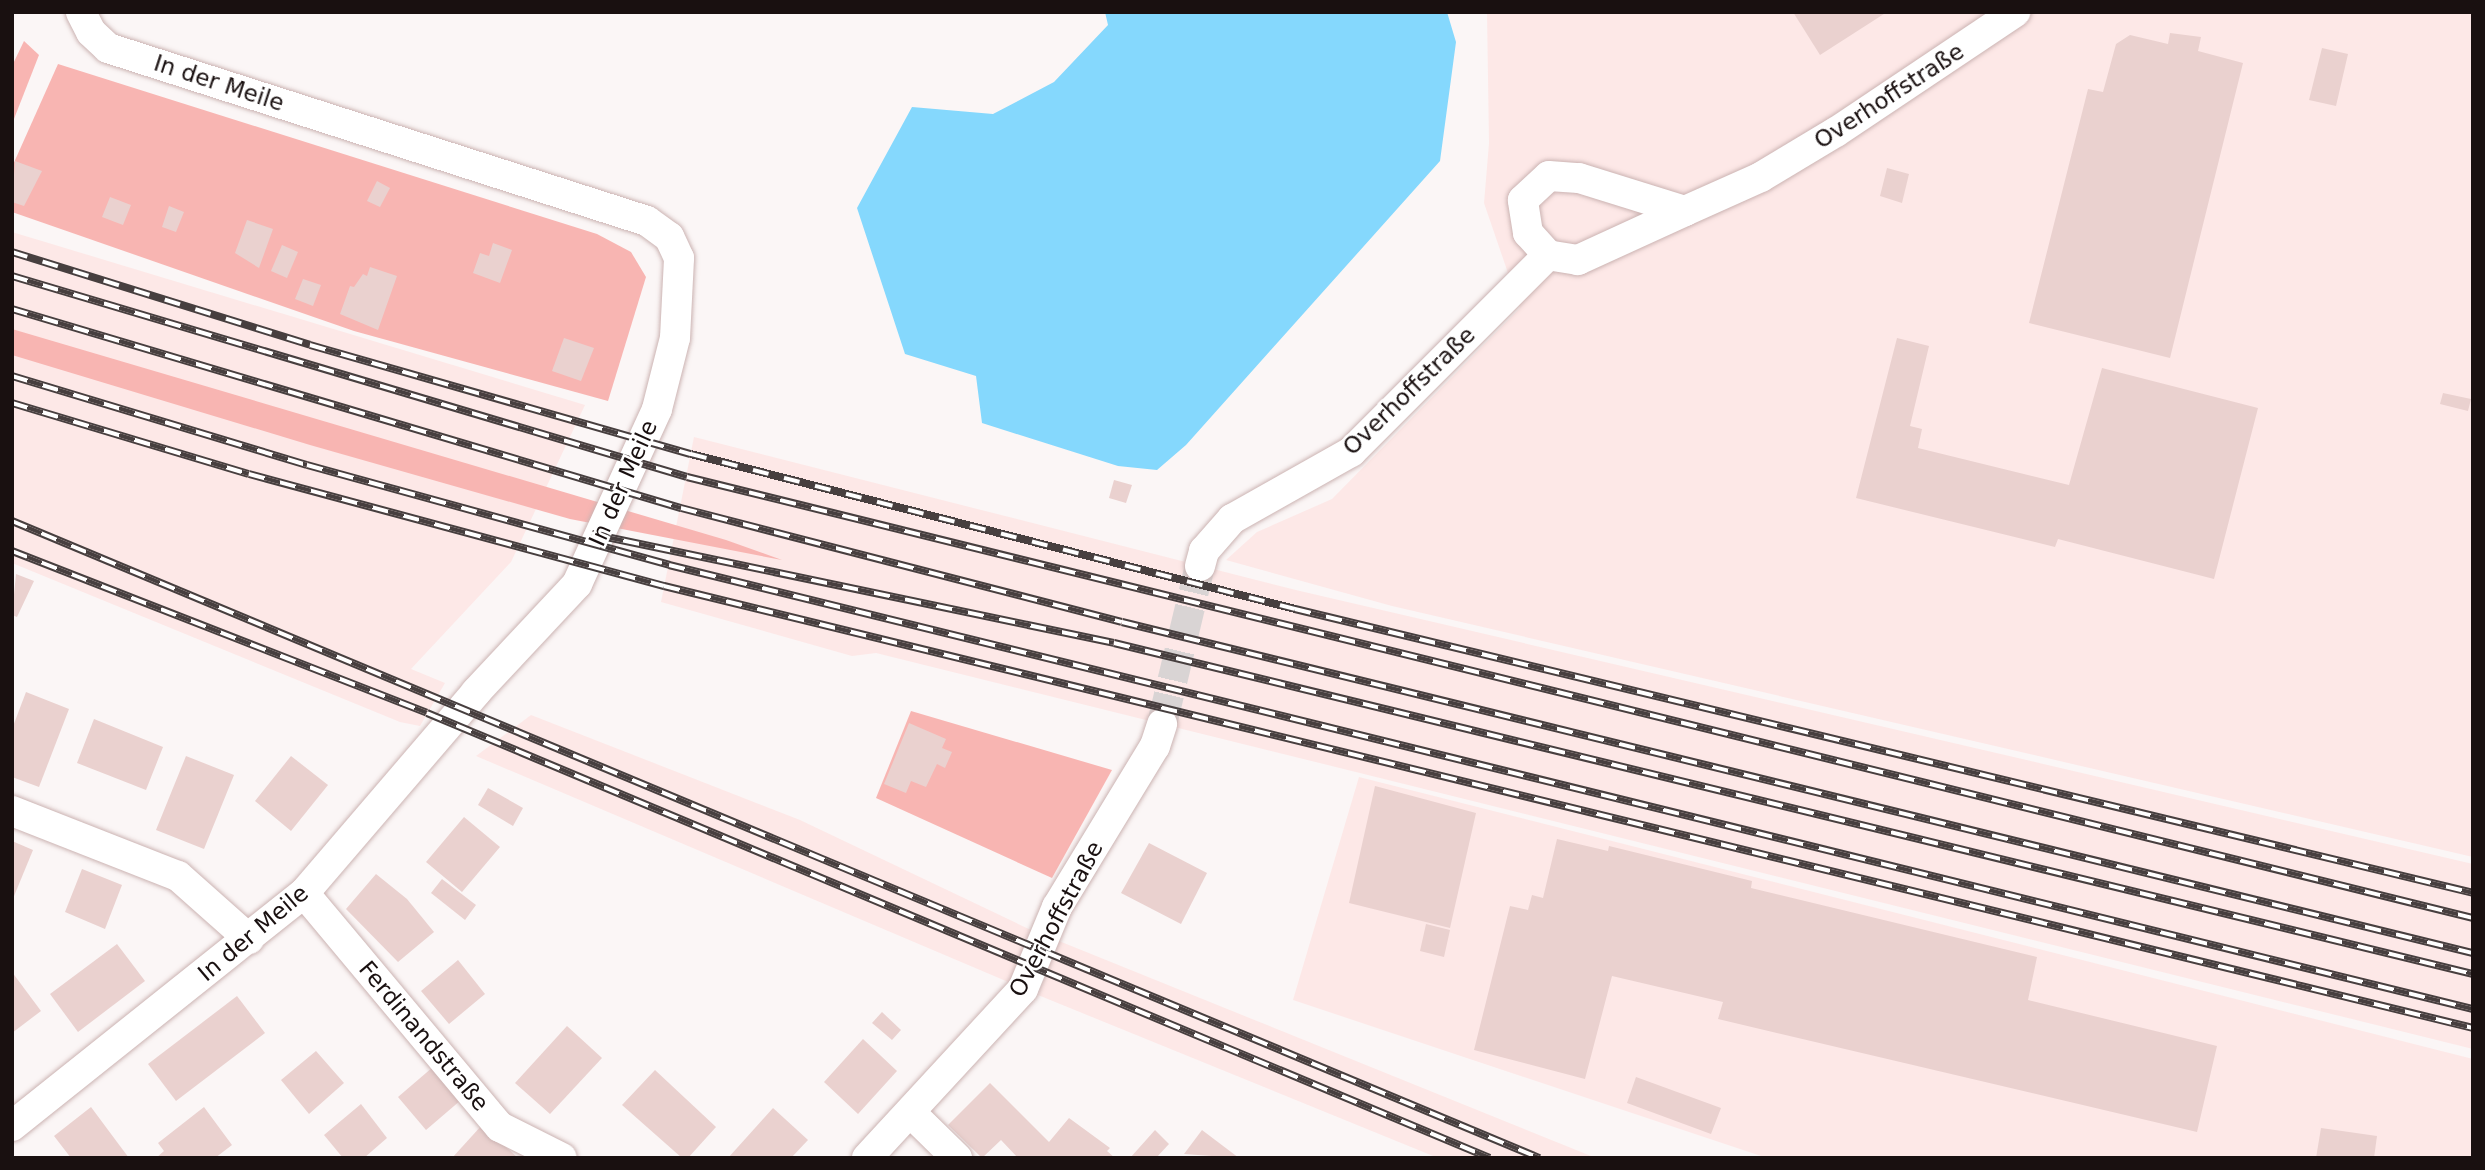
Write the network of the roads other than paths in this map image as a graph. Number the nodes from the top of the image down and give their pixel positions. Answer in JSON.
{"nodes":[{"id":1,"x":82,"y":12,"type":"edge"},
{"id":2,"x":2015,"y":12,"type":"edge"},
{"id":3,"x":1685,"y":211,"type":"junction"},
{"id":4,"x":1548,"y":256,"type":"junction"},
{"id":5,"x":1200,"y":566,"type":"tunnel mouth"},
{"id":6,"x":1162,"y":724,"type":"tunnel mouth"},
{"id":7,"x":12,"y":811,"type":"edge"},
{"id":8,"x":304,"y":893,"type":"junction"},
{"id":9,"x":249,"y":939,"type":"junction"},
{"id":10,"x":910,"y":1112,"type":"junction"},
{"id":11,"x":12,"y":1126,"type":"edge"},
{"id":12,"x":562,"y":1158,"type":"edge"},
{"id":13,"x":867,"y":1158,"type":"edge"},
{"id":14,"x":957,"y":1158,"type":"edge"}],
"edges":[{"from":1,"to":8,"type":"street","name":"In der Meile"},
{"from":2,"to":3,"type":"street","name":"Overhoffstraße"},
{"from":3,"to":4,"type":"street","name":"Overhoffstraße"},
{"from":3,"to":4,"type":"street"},
{"from":4,"to":5,"type":"street","name":"Overhoffstraße"},
{"from":6,"to":10,"type":"street","name":"Overhoffstraße"},
{"from":7,"to":9,"type":"street"},
{"from":8,"to":9,"type":"street","name":"In der Meile"},
{"from":8,"to":12,"type":"street","name":"Ferdinandstraße"},
{"from":9,"to":11,"type":"street","name":"In der Meile"},
{"from":10,"to":13,"type":"street","name":"Overhoffstraße"},
{"from":10,"to":14,"type":"street"}]}
